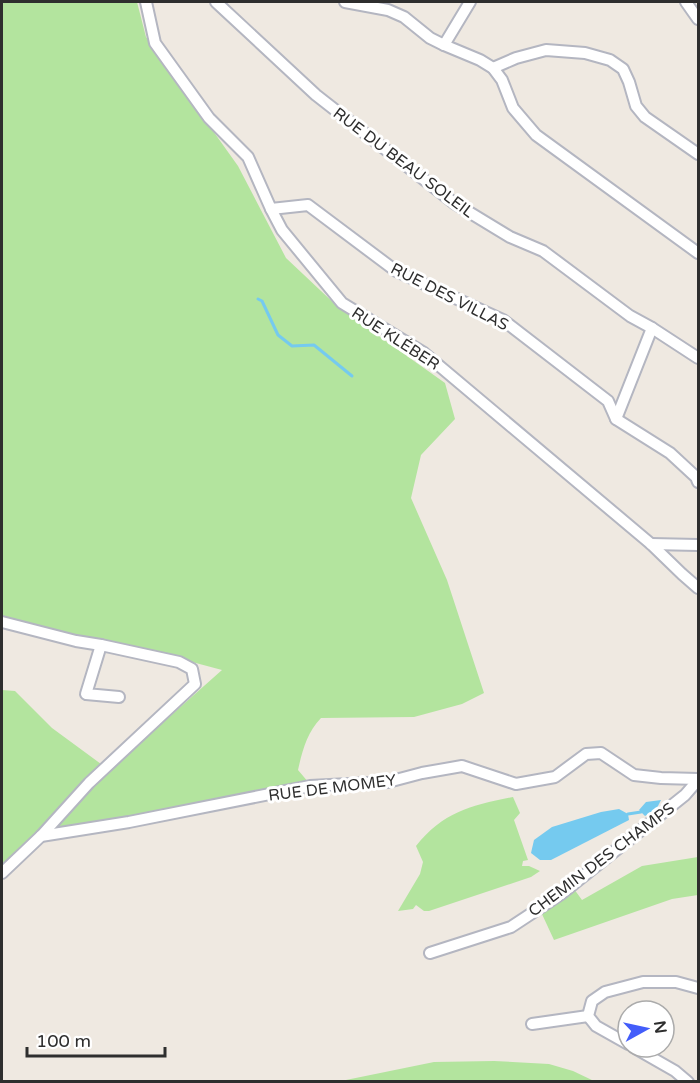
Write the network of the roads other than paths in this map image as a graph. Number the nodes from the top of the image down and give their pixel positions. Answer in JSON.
{"nodes":[{"id":1,"x":146,"y":2,"type":"edge"},
{"id":2,"x":216,"y":2,"type":"edge"},
{"id":3,"x":345,"y":2,"type":"edge"},
{"id":4,"x":470,"y":2,"type":"edge"},
{"id":5,"x":686,"y":2,"type":"edge"},
{"id":6,"x":376,"y":4,"type":"edge"},
{"id":7,"x":699,"y":19,"type":"edge"},
{"id":8,"x":444,"y":45,"type":"junction"},
{"id":9,"x":493,"y":68,"type":"junction"},
{"id":10,"x":699,"y":154,"type":"edge"},
{"id":11,"x":271,"y":209,"type":"junction"},
{"id":12,"x":699,"y":253,"type":"edge"},
{"id":13,"x":652,"y":328,"type":"junction"},
{"id":14,"x":699,"y":358,"type":"edge"},
{"id":15,"x":616,"y":419,"type":"junction"},
{"id":16,"x":699,"y":482,"type":"edge"},
{"id":17,"x":651,"y":544,"type":"junction"},
{"id":18,"x":699,"y":545,"type":"edge"},
{"id":19,"x":699,"y":588,"type":"edge"},
{"id":20,"x":2,"y":622,"type":"edge"},
{"id":21,"x":101,"y":645,"type":"junction"},
{"id":22,"x":119,"y":697,"type":"dead end"},
{"id":23,"x":699,"y":780,"type":"edge"},
{"id":24,"x":41,"y":836,"type":"junction"},
{"id":25,"x":2,"y":873,"type":"edge"},
{"id":26,"x":430,"y":953,"type":"dead end"},
{"id":27,"x":699,"y":988,"type":"edge"},
{"id":28,"x":588,"y":1016,"type":"junction"},
{"id":29,"x":532,"y":1024,"type":"dead end"},
{"id":30,"x":616,"y":1037,"type":"edge"},
{"id":31,"x":654,"y":1059,"type":"edge"},
{"id":32,"x":688,"y":1082,"type":"edge"}],
"edges":[{"from":1,"to":11,"type":"street","name":"RUE KLÉBER"},
{"from":2,"to":13,"type":"street","name":"RUE DU BEAU SOLEIL"},
{"from":3,"to":6,"type":"street"},
{"from":4,"to":8,"type":"street"},
{"from":5,"to":7,"type":"street"},
{"from":6,"to":8,"type":"street"},
{"from":8,"to":9,"type":"street"},
{"from":9,"to":10,"type":"street"},
{"from":9,"to":12,"type":"street"},
{"from":11,"to":15,"type":"street","name":"RUE DES VILLAS"},
{"from":11,"to":17,"type":"street","name":"RUE KLÉBER"},
{"from":13,"to":14,"type":"street","name":"RUE DU BEAU SOLEIL"},
{"from":13,"to":15,"type":"street"},
{"from":15,"to":16,"type":"street","name":"RUE DES VILLAS"},
{"from":17,"to":18,"type":"street"},
{"from":17,"to":19,"type":"street","name":"RUE KLÉBER"},
{"from":20,"to":21,"type":"street"},
{"from":21,"to":22,"type":"street"},
{"from":21,"to":24,"type":"street"},
{"from":23,"to":24,"type":"street","name":"RUE DE MOMEY"},
{"from":23,"to":26,"type":"street","name":"CHEMIN DES CHAMPS"},
{"from":24,"to":25,"type":"street"},
{"from":27,"to":28,"type":"street"},
{"from":28,"to":29,"type":"street"},
{"from":28,"to":30,"type":"street"},
{"from":31,"to":32,"type":"street"}]}
